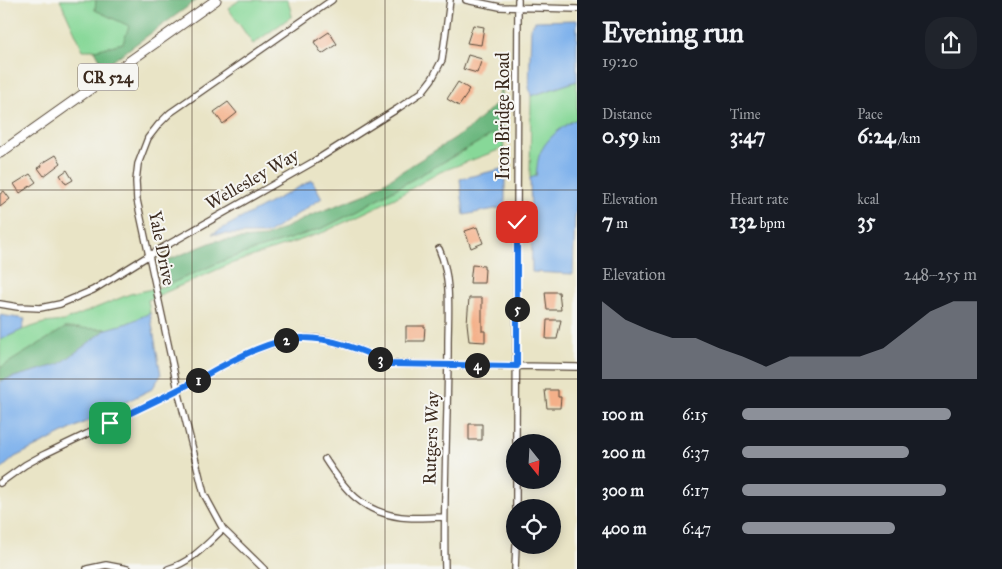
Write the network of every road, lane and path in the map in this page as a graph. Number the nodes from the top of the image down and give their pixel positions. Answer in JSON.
{"nodes":[{"id":1,"x":216,"y":0,"type":"edge"},
{"id":2,"x":332,"y":0,"type":"edge"},
{"id":3,"x":450,"y":0,"type":"edge"},
{"id":4,"x":466,"y":0,"type":"edge"},
{"id":5,"x":518,"y":0,"type":"edge"},
{"id":6,"x":518,"y":7,"type":"junction"},
{"id":7,"x":577,"y":9,"type":"edge"},
{"id":8,"x":0,"y":153,"type":"edge"},
{"id":9,"x":439,"y":250,"type":"dead end"},
{"id":10,"x":148,"y":256,"type":"junction"},
{"id":11,"x":0,"y":304,"type":"edge"},
{"id":12,"x":448,"y":365,"type":"junction"},
{"id":13,"x":517,"y":366,"type":"junction"},
{"id":14,"x":577,"y":367,"type":"edge"},
{"id":15,"x":178,"y":390,"type":"junction"},
{"id":16,"x":516,"y":434,"type":"edge"},
{"id":17,"x":324,"y":458,"type":"dead end"},
{"id":18,"x":0,"y":483,"type":"edge"},
{"id":19,"x":444,"y":518,"type":"junction"},
{"id":20,"x":223,"y":529,"type":"junction"},
{"id":21,"x":516,"y":554,"type":"edge"},
{"id":22,"x":87,"y":569,"type":"edge"},
{"id":23,"x":127,"y":569,"type":"edge"},
{"id":24,"x":168,"y":569,"type":"edge"},
{"id":25,"x":264,"y":569,"type":"edge"},
{"id":26,"x":444,"y":569,"type":"edge"},
{"id":27,"x":515,"y":569,"type":"edge"}],
"edges":[{"from":1,"to":8,"type":"main road","number":"CR 524"},
{"from":2,"to":10,"type":"street","name":"Yale Drive"},
{"from":3,"to":10,"type":"street","name":"Wellesley Way"},
{"from":4,"to":6,"type":"street"},
{"from":5,"to":6,"type":"street","name":"Iron Bridge Road"},
{"from":6,"to":7,"type":"street"},
{"from":6,"to":13,"type":"street","name":"Iron Bridge Road"},
{"from":9,"to":12,"type":"street","name":"Rutgers Way"},
{"from":10,"to":11,"type":"street","name":"Wellesley Way"},
{"from":10,"to":15,"type":"street","name":"Yale Drive"},
{"from":12,"to":13,"type":"street"},
{"from":12,"to":15,"type":"street"},
{"from":12,"to":19,"type":"street","name":"Rutgers Way"},
{"from":13,"to":14,"type":"street"},
{"from":13,"to":16,"type":"street","name":"Iron Bridge Road"},
{"from":15,"to":18,"type":"street"},
{"from":15,"to":20,"type":"street","name":"Yale Drive"},
{"from":17,"to":19,"type":"street"},
{"from":19,"to":26,"type":"street","name":"Rutgers Way"},
{"from":20,"to":24,"type":"street"},
{"from":20,"to":25,"type":"street","name":"Yale Drive"},
{"from":21,"to":27,"type":"street"},
{"from":22,"to":23,"type":"street"}]}
